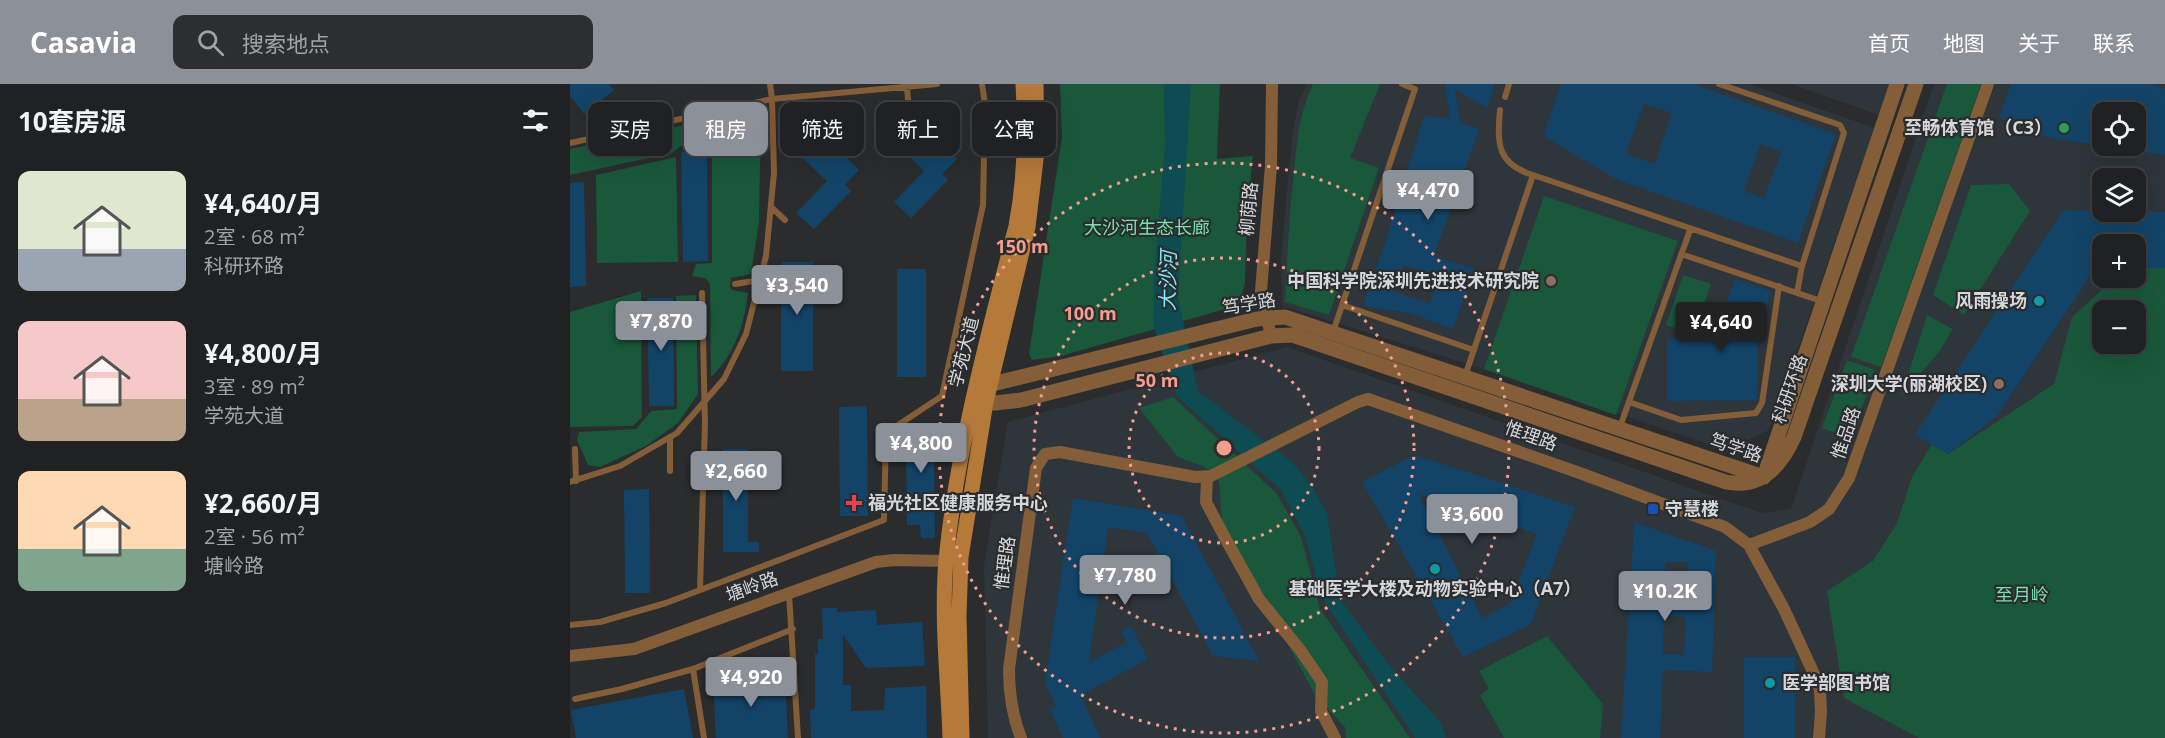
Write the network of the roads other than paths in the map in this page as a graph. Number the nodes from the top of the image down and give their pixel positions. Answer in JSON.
{"nodes":[{"id":1,"x":770,"y":84,"type":"edge"},
{"id":2,"x":852,"y":84,"type":"edge"},
{"id":3,"x":937,"y":84,"type":"edge"},
{"id":4,"x":982,"y":84,"type":"edge"},
{"id":5,"x":1023,"y":84,"type":"edge"},
{"id":6,"x":1036,"y":84,"type":"edge"},
{"id":7,"x":1272,"y":84,"type":"edge"},
{"id":8,"x":1282,"y":84,"type":"edge"},
{"id":9,"x":1402,"y":84,"type":"edge"},
{"id":10,"x":1509,"y":84,"type":"edge"},
{"id":11,"x":1719,"y":84,"type":"edge"},
{"id":12,"x":1898,"y":84,"type":"edge"},
{"id":13,"x":1916,"y":84,"type":"edge"},
{"id":14,"x":1988,"y":84,"type":"edge"},
{"id":15,"x":908,"y":87,"type":"junction"},
{"id":16,"x":852,"y":92,"type":"junction"},
{"id":17,"x":1505,"y":97,"type":"dead end"},
{"id":18,"x":772,"y":99,"type":"junction"},
{"id":19,"x":909,"y":102,"type":"edge"},
{"id":20,"x":1500,"y":111,"type":"dead end"},
{"id":21,"x":1273,"y":114,"type":"junction"},
{"id":22,"x":570,"y":143,"type":"edge"},
{"id":23,"x":1533,"y":175,"type":"junction"},
{"id":24,"x":771,"y":207,"type":"junction"},
{"id":25,"x":785,"y":220,"type":"dead end"},
{"id":26,"x":1690,"y":230,"type":"junction"},
{"id":27,"x":1681,"y":254,"type":"junction"},
{"id":28,"x":1802,"y":266,"type":"junction"},
{"id":29,"x":760,"y":280,"type":"junction"},
{"id":30,"x":735,"y":284,"type":"dead end"},
{"id":31,"x":1779,"y":286,"type":"junction"},
{"id":32,"x":1797,"y":292,"type":"junction"},
{"id":33,"x":702,"y":293,"type":"dead end"},
{"id":34,"x":1824,"y":302,"type":"junction"},
{"id":35,"x":1342,"y":305,"type":"junction"},
{"id":36,"x":1266,"y":317,"type":"junction"},
{"id":37,"x":1333,"y":332,"type":"junction"},
{"id":38,"x":1271,"y":336,"type":"junction"},
{"id":39,"x":1474,"y":350,"type":"junction"},
{"id":40,"x":1465,"y":377,"type":"junction"},
{"id":41,"x":980,"y":394,"type":"junction"},
{"id":42,"x":705,"y":402,"type":"junction"},
{"id":43,"x":1629,"y":402,"type":"junction"},
{"id":44,"x":1620,"y":429,"type":"junction"},
{"id":45,"x":670,"y":437,"type":"junction"},
{"id":46,"x":574,"y":449,"type":"dead end"},
{"id":47,"x":670,"y":471,"type":"dead end"},
{"id":48,"x":1208,"y":476,"type":"junction"},
{"id":49,"x":1764,"y":477,"type":"junction"},
{"id":50,"x":573,"y":482,"type":"edge"},
{"id":51,"x":1749,"y":545,"type":"junction"},
{"id":52,"x":946,"y":561,"type":"junction"},
{"id":53,"x":700,"y":590,"type":"junction"},
{"id":54,"x":789,"y":593,"type":"junction"},
{"id":55,"x":570,"y":625,"type":"edge"},
{"id":56,"x":793,"y":629,"type":"junction"},
{"id":57,"x":570,"y":656,"type":"edge"},
{"id":58,"x":693,"y":669,"type":"junction"},
{"id":59,"x":575,"y":699,"type":"dead end"},
{"id":60,"x":704,"y":738,"type":"edge"},
{"id":61,"x":798,"y":738,"type":"edge"},
{"id":62,"x":950,"y":738,"type":"edge"},
{"id":63,"x":962,"y":738,"type":"edge"},
{"id":64,"x":1021,"y":738,"type":"edge"},
{"id":65,"x":1335,"y":738,"type":"edge"},
{"id":66,"x":1819,"y":738,"type":"edge"}],
"edges":[{"from":1,"to":18,"type":"lane"},
{"from":2,"to":16,"type":"lane"},
{"from":3,"to":15,"type":"lane"},
{"from":4,"to":53,"type":"lane"},
{"from":5,"to":41,"type":"main road","name":"学苑大道"},
{"from":6,"to":41,"type":"main road","name":"学苑大道"},
{"from":7,"to":21,"type":"street","name":"柳荫路"},
{"from":8,"to":21,"type":"street"},
{"from":9,"to":35,"type":"lane"},
{"from":10,"to":17,"type":"lane"},
{"from":11,"to":28,"type":"lane"},
{"from":12,"to":34,"type":"street","name":"科研环路"},
{"from":13,"to":49,"type":"street","name":"科研环路"},
{"from":14,"to":51,"type":"street","name":"惟品路"},
{"from":15,"to":16,"type":"lane"},
{"from":15,"to":19,"type":"lane"},
{"from":16,"to":18,"type":"lane"},
{"from":18,"to":22,"type":"lane"},
{"from":18,"to":24,"type":"lane"},
{"from":20,"to":23,"type":"lane"},
{"from":21,"to":36,"type":"street","name":"柳荫路"},
{"from":23,"to":26,"type":"lane"},
{"from":23,"to":39,"type":"lane"},
{"from":24,"to":25,"type":"lane"},
{"from":24,"to":29,"type":"lane"},
{"from":26,"to":27,"type":"lane"},
{"from":26,"to":28,"type":"lane"},
{"from":27,"to":31,"type":"lane"},
{"from":27,"to":43,"type":"lane"},
{"from":28,"to":32,"type":"lane"},
{"from":29,"to":30,"type":"lane"},
{"from":29,"to":42,"type":"lane"},
{"from":31,"to":32,"type":"lane"},
{"from":31,"to":43,"type":"lane"},
{"from":32,"to":34,"type":"lane"},
{"from":33,"to":42,"type":"lane"},
{"from":34,"to":49,"type":"street","name":"科研环路"},
{"from":35,"to":37,"type":"lane"},
{"from":35,"to":39,"type":"lane"},
{"from":36,"to":37,"type":"street","name":"笃学路"},
{"from":36,"to":38,"type":"street","name":"柳荫路"},
{"from":36,"to":41,"type":"street","name":"笃学路"},
{"from":37,"to":40,"type":"street","name":"笃学路"},
{"from":38,"to":41,"type":"street","name":"笃学路"},
{"from":38,"to":49,"type":"street","name":"笃学路"},
{"from":39,"to":40,"type":"lane"},
{"from":40,"to":44,"type":"street","name":"笃学路"},
{"from":41,"to":52,"type":"main road","name":"学苑大道"},
{"from":41,"to":63,"type":"main road","name":"学苑大道"},
{"from":42,"to":45,"type":"lane"},
{"from":42,"to":53,"type":"lane"},
{"from":43,"to":44,"type":"lane"},
{"from":44,"to":49,"type":"street","name":"笃学路"},
{"from":45,"to":47,"type":"lane"},
{"from":45,"to":50,"type":"lane"},
{"from":46,"to":50,"type":"lane"},
{"from":48,"to":51,"type":"street","name":"惟理路"},
{"from":48,"to":64,"type":"street","name":"惟理路"},
{"from":48,"to":65,"type":"street"},
{"from":51,"to":66,"type":"street"},
{"from":52,"to":54,"type":"street","name":"塘岭路"},
{"from":52,"to":62,"type":"main road","name":"学苑大道"},
{"from":53,"to":55,"type":"lane"},
{"from":54,"to":56,"type":"lane"},
{"from":54,"to":57,"type":"street","name":"塘岭路"},
{"from":56,"to":58,"type":"lane"},
{"from":56,"to":61,"type":"lane"},
{"from":58,"to":59,"type":"lane"},
{"from":58,"to":60,"type":"lane"}]}
